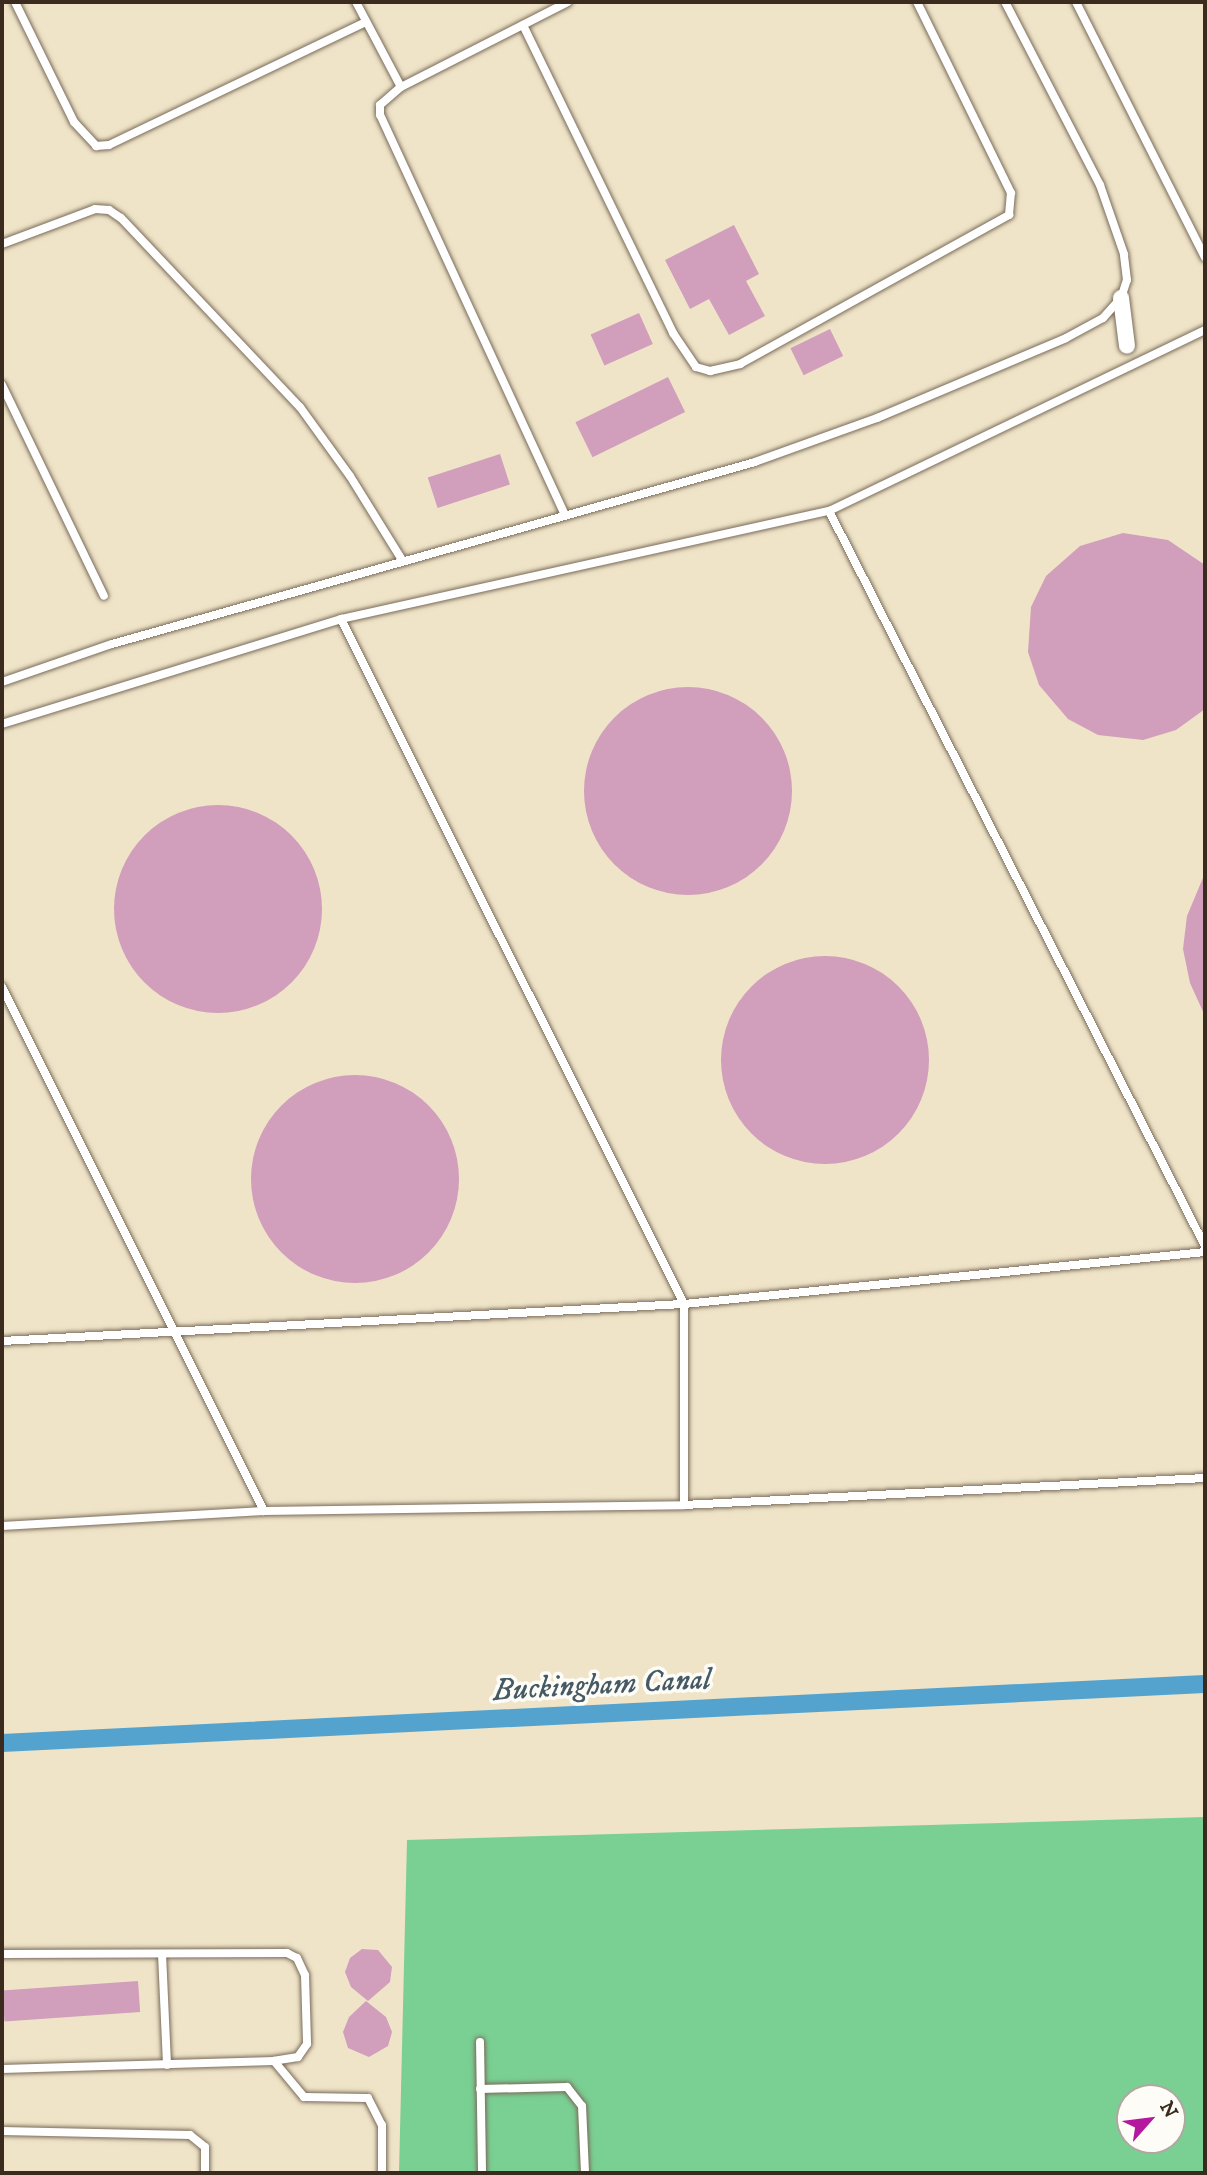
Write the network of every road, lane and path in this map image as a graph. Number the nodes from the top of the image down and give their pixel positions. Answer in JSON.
{"nodes":[{"id":1,"x":15,"y":2,"type":"edge"},
{"id":2,"x":356,"y":2,"type":"edge"},
{"id":3,"x":568,"y":2,"type":"edge"},
{"id":4,"x":917,"y":2,"type":"edge"},
{"id":5,"x":1005,"y":2,"type":"edge"},
{"id":6,"x":1076,"y":2,"type":"edge"},
{"id":7,"x":366,"y":22,"type":"junction"},
{"id":8,"x":523,"y":25,"type":"junction"},
{"id":9,"x":401,"y":87,"type":"junction"},
{"id":10,"x":2,"y":244,"type":"edge"},
{"id":11,"x":1205,"y":257,"type":"edge"},
{"id":12,"x":1121,"y":298,"type":"junction"},
{"id":13,"x":1205,"y":330,"type":"edge"},
{"id":14,"x":1127,"y":346,"type":"dead end"},
{"id":15,"x":2,"y":385,"type":"edge"},
{"id":16,"x":829,"y":511,"type":"junction"},
{"id":17,"x":565,"y":515,"type":"junction"},
{"id":18,"x":402,"y":560,"type":"junction"},
{"id":19,"x":104,"y":596,"type":"dead end"},
{"id":20,"x":341,"y":619,"type":"junction"},
{"id":21,"x":2,"y":682,"type":"edge"},
{"id":22,"x":2,"y":724,"type":"edge"},
{"id":23,"x":2,"y":987,"type":"edge"},
{"id":24,"x":1205,"y":1247,"type":"edge"},
{"id":25,"x":1205,"y":1252,"type":"edge"},
{"id":26,"x":684,"y":1304,"type":"junction"},
{"id":27,"x":176,"y":1332,"type":"junction"},
{"id":28,"x":2,"y":1341,"type":"edge"},
{"id":29,"x":1205,"y":1478,"type":"edge"},
{"id":30,"x":684,"y":1505,"type":"junction"},
{"id":31,"x":264,"y":1511,"type":"junction"},
{"id":32,"x":2,"y":1526,"type":"edge"},
{"id":33,"x":2,"y":1954,"type":"edge"},
{"id":34,"x":162,"y":1954,"type":"junction"},
{"id":35,"x":480,"y":2042,"type":"dead end"},
{"id":36,"x":274,"y":2061,"type":"junction"},
{"id":37,"x":167,"y":2065,"type":"junction"},
{"id":38,"x":2,"y":2069,"type":"edge"},
{"id":39,"x":480,"y":2090,"type":"junction"},
{"id":40,"x":2,"y":2131,"type":"edge"},
{"id":41,"x":205,"y":2173,"type":"edge"},
{"id":42,"x":382,"y":2173,"type":"edge"},
{"id":43,"x":482,"y":2173,"type":"edge"},
{"id":44,"x":585,"y":2173,"type":"edge"}],
"edges":[{"from":1,"to":7,"type":"lane"},
{"from":2,"to":7,"type":"lane"},
{"from":3,"to":8,"type":"lane"},
{"from":4,"to":8,"type":"lane"},
{"from":5,"to":12,"type":"lane"},
{"from":6,"to":11,"type":"lane"},
{"from":7,"to":9,"type":"lane"},
{"from":8,"to":9,"type":"lane"},
{"from":9,"to":17,"type":"lane"},
{"from":10,"to":18,"type":"lane"},
{"from":12,"to":14,"type":"street"},
{"from":12,"to":17,"type":"lane"},
{"from":13,"to":16,"type":"lane"},
{"from":15,"to":19,"type":"lane"},
{"from":16,"to":20,"type":"lane"},
{"from":16,"to":24,"type":"lane"},
{"from":17,"to":18,"type":"lane"},
{"from":18,"to":21,"type":"lane"},
{"from":20,"to":22,"type":"lane"},
{"from":20,"to":26,"type":"lane"},
{"from":23,"to":27,"type":"lane"},
{"from":25,"to":26,"type":"lane"},
{"from":26,"to":27,"type":"lane"},
{"from":26,"to":30,"type":"lane"},
{"from":27,"to":28,"type":"lane"},
{"from":27,"to":31,"type":"lane"},
{"from":29,"to":30,"type":"lane"},
{"from":30,"to":31,"type":"lane"},
{"from":31,"to":32,"type":"lane"},
{"from":33,"to":34,"type":"lane"},
{"from":34,"to":36,"type":"lane"},
{"from":34,"to":37,"type":"lane"},
{"from":35,"to":39,"type":"lane"},
{"from":36,"to":37,"type":"lane"},
{"from":36,"to":42,"type":"lane"},
{"from":37,"to":38,"type":"lane"},
{"from":39,"to":43,"type":"lane"},
{"from":39,"to":44,"type":"lane"},
{"from":40,"to":41,"type":"lane"}]}
